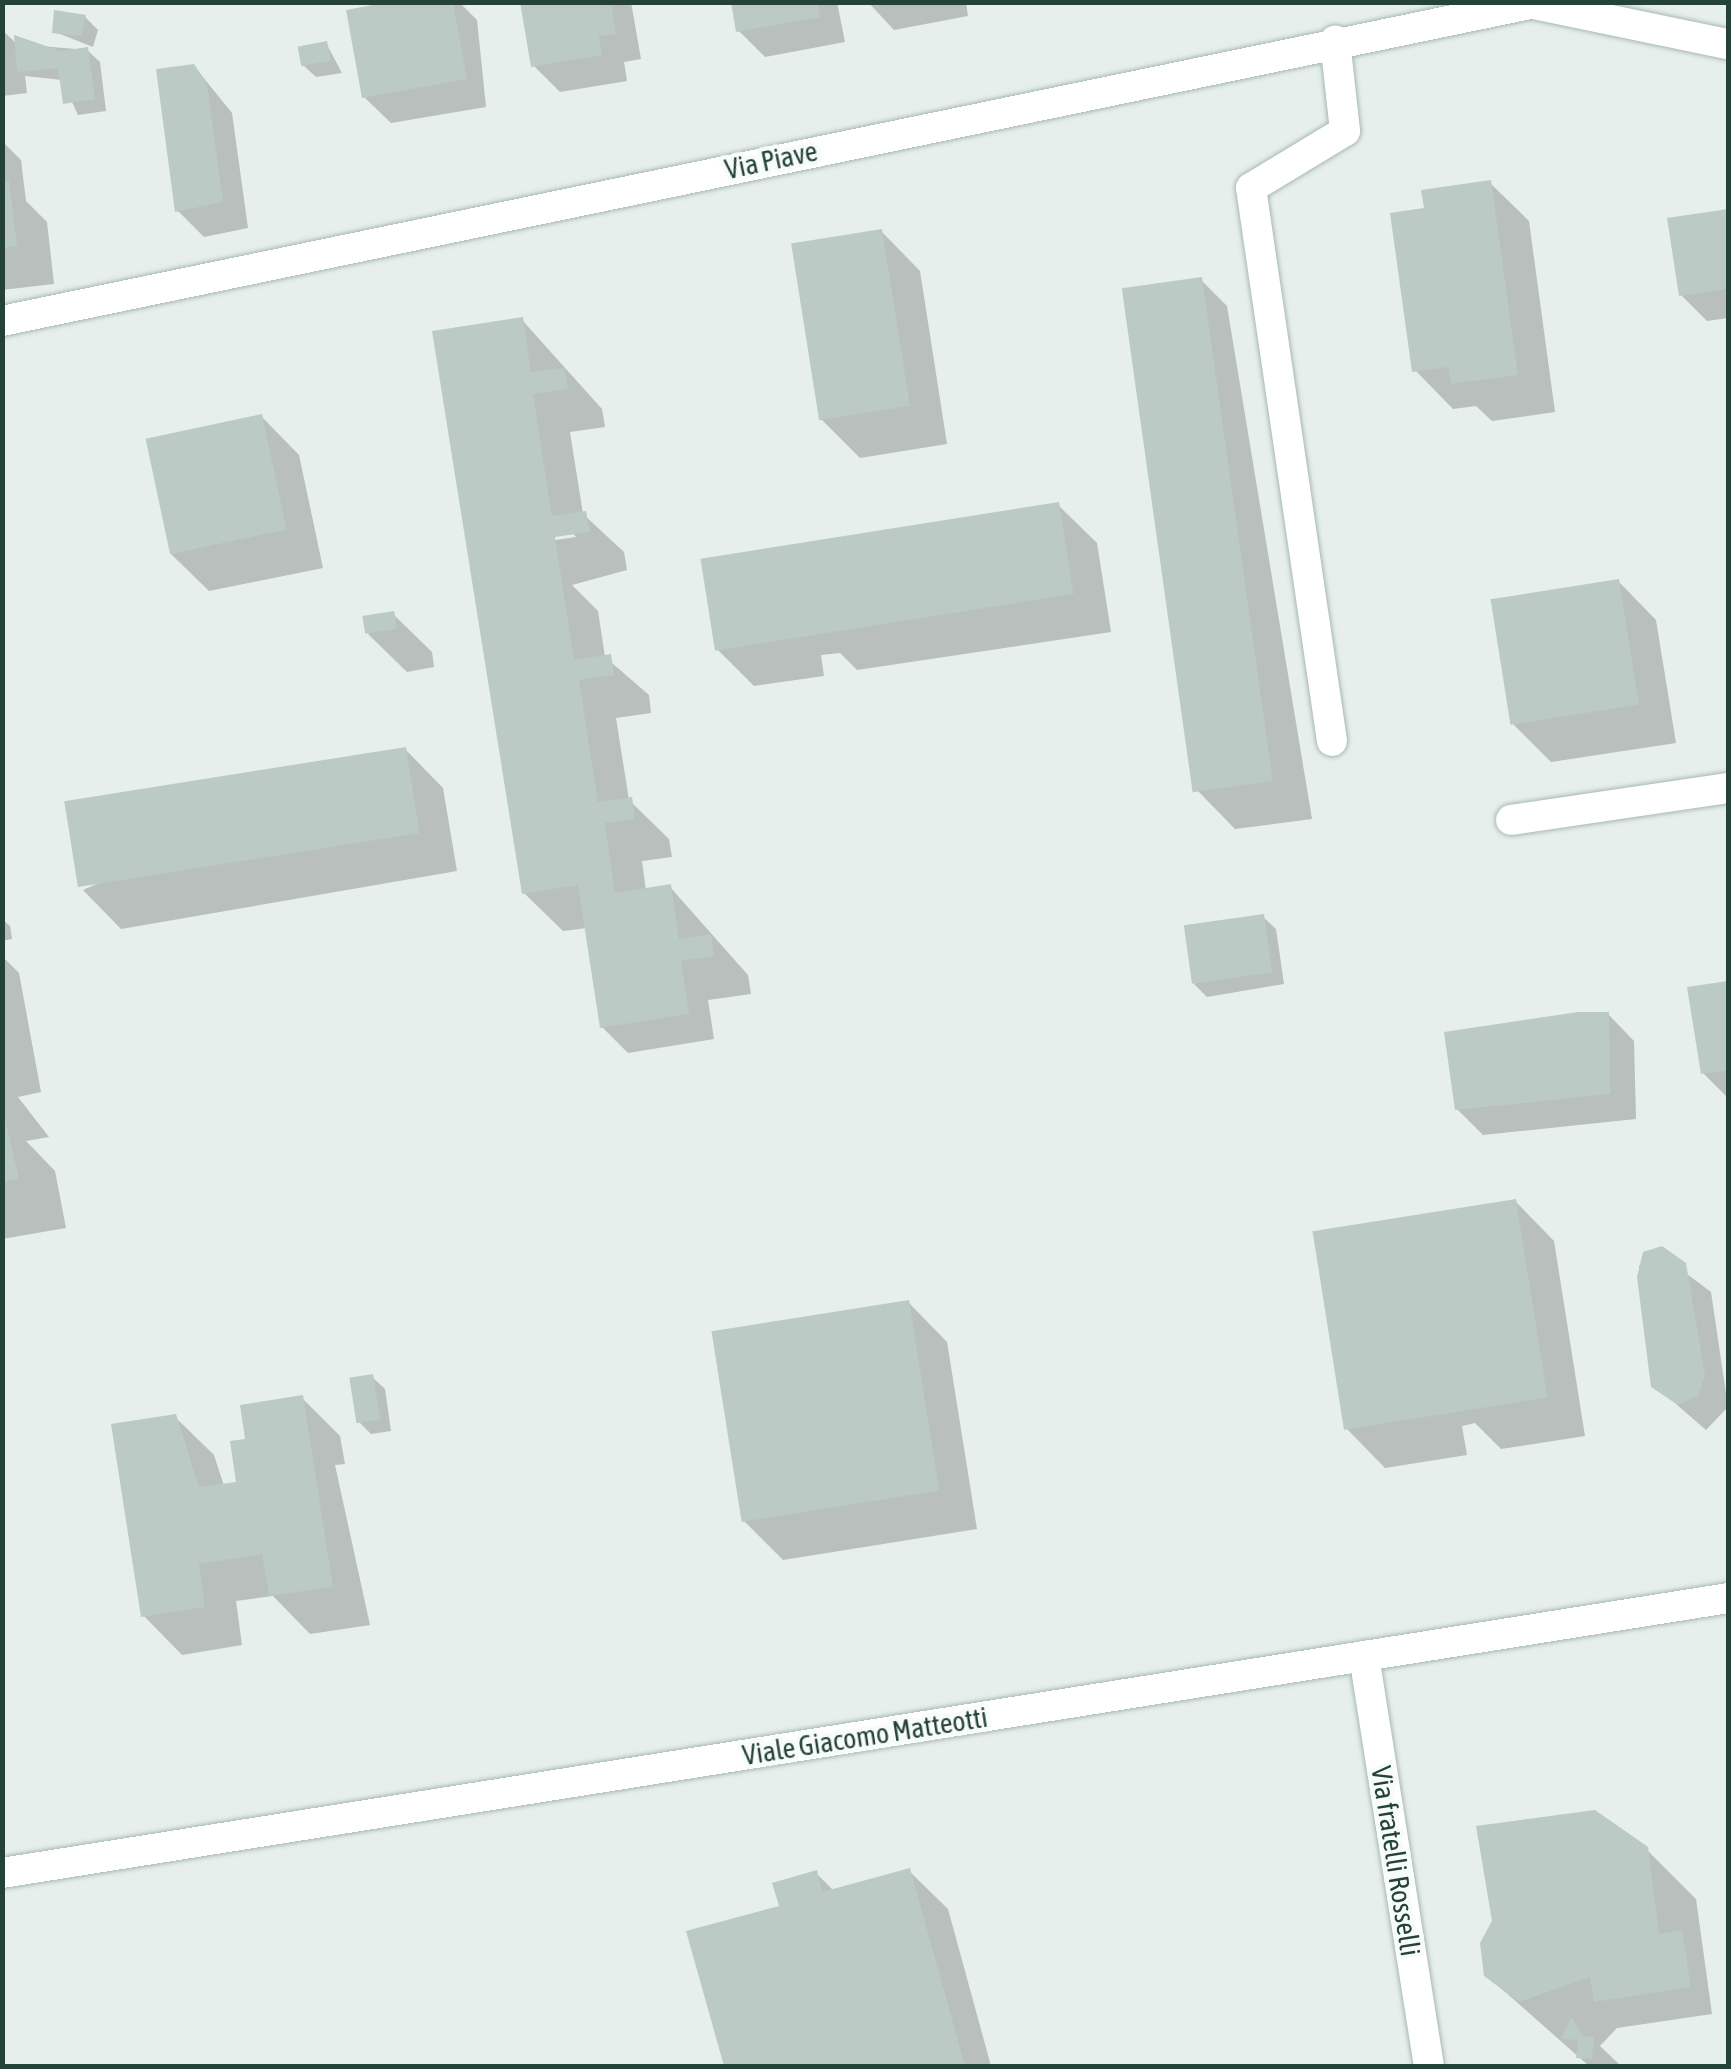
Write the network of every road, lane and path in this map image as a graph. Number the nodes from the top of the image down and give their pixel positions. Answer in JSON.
{"nodes":[{"id":1,"x":1537,"y":4,"type":"edge"},
{"id":2,"x":1393,"y":17,"type":"edge"},
{"id":3,"x":1335,"y":41,"type":"junction"},
{"id":4,"x":1728,"y":44,"type":"edge"},
{"id":5,"x":2,"y":321,"type":"edge"},
{"id":6,"x":1332,"y":741,"type":"dead end"},
{"id":7,"x":1728,"y":788,"type":"edge"},
{"id":8,"x":1511,"y":820,"type":"dead end"},
{"id":9,"x":1728,"y":1598,"type":"edge"},
{"id":10,"x":1364,"y":1656,"type":"junction"},
{"id":11,"x":2,"y":1874,"type":"edge"},
{"id":12,"x":1429,"y":2066,"type":"edge"}],
"edges":[{"from":1,"to":2,"type":"street","name":"Via Piave"},
{"from":1,"to":4,"type":"street"},
{"from":2,"to":3,"type":"street","name":"Via Piave"},
{"from":3,"to":5,"type":"street","name":"Via Piave"},
{"from":3,"to":6,"type":"street"},
{"from":7,"to":8,"type":"street"},
{"from":9,"to":10,"type":"street","name":"Viale Giacomo Matteotti"},
{"from":10,"to":11,"type":"street","name":"Viale Giacomo Matteotti"},
{"from":10,"to":12,"type":"street","name":"Via fratelli Rosselli"}]}
